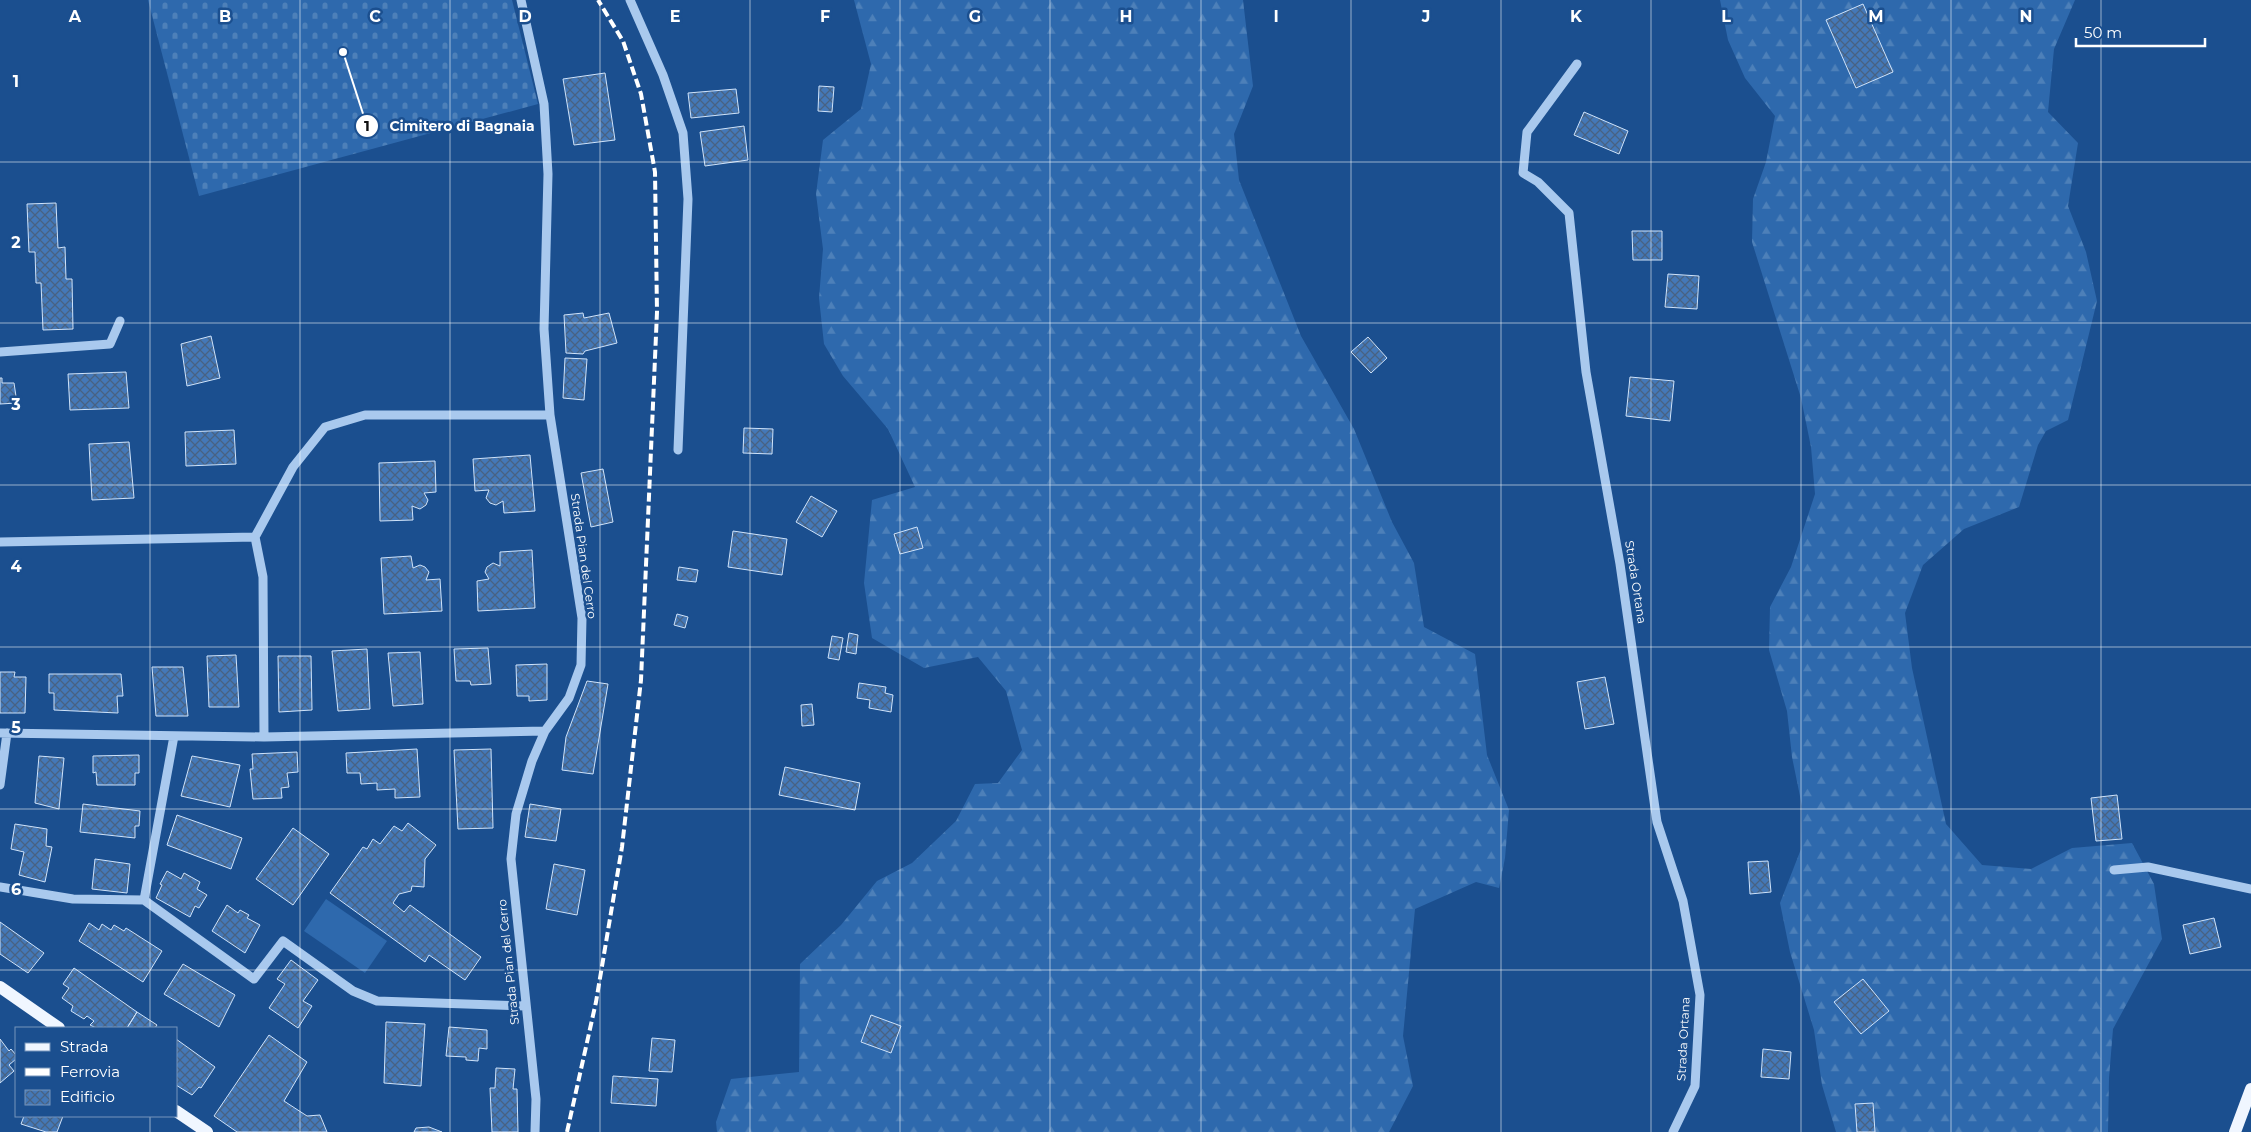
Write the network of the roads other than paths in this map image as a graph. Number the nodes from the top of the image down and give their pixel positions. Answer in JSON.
{"nodes":[{"id":1,"x":521,"y":0,"type":"edge"},
{"id":2,"x":630,"y":0,"type":"edge"},
{"id":3,"x":1577,"y":64,"type":"dead end"},
{"id":4,"x":120,"y":321,"type":"dead end"},
{"id":5,"x":0,"y":352,"type":"edge"},
{"id":6,"x":550,"y":415,"type":"junction"},
{"id":7,"x":678,"y":450,"type":"dead end"},
{"id":8,"x":255,"y":537,"type":"junction"},
{"id":9,"x":0,"y":542,"type":"edge"},
{"id":10,"x":545,"y":731,"type":"junction"},
{"id":11,"x":3,"y":733,"type":"edge"},
{"id":12,"x":174,"y":736,"type":"junction"},
{"id":13,"x":264,"y":737,"type":"junction"},
{"id":14,"x":0,"y":785,"type":"edge"},
{"id":15,"x":2114,"y":870,"type":"dead end"},
{"id":16,"x":0,"y":887,"type":"edge"},
{"id":17,"x":2251,"y":889,"type":"edge"},
{"id":18,"x":144,"y":900,"type":"junction"},
{"id":19,"x":0,"y":987,"type":"edge"},
{"id":20,"x":525,"y":1006,"type":"junction"},
{"id":21,"x":58,"y":1027,"type":"edge"},
{"id":22,"x":2251,"y":1089,"type":"edge"},
{"id":23,"x":178,"y":1111,"type":"edge"},
{"id":24,"x":207,"y":1132,"type":"edge"},
{"id":25,"x":535,"y":1132,"type":"edge"},
{"id":26,"x":1673,"y":1132,"type":"edge"},
{"id":27,"x":2236,"y":1132,"type":"edge"}],
"edges":[{"from":1,"to":6,"type":"street","name":"Strada Pian del Cerro"},
{"from":2,"to":7,"type":"street"},
{"from":3,"to":26,"type":"street","name":"Strada Ortana"},
{"from":4,"to":5,"type":"street"},
{"from":6,"to":8,"type":"street"},
{"from":6,"to":10,"type":"street","name":"Strada Pian del Cerro"},
{"from":8,"to":9,"type":"street"},
{"from":8,"to":13,"type":"street"},
{"from":10,"to":13,"type":"street"},
{"from":10,"to":20,"type":"street","name":"Strada Pian del Cerro"},
{"from":11,"to":12,"type":"street"},
{"from":11,"to":14,"type":"street"},
{"from":12,"to":13,"type":"street"},
{"from":12,"to":18,"type":"street"},
{"from":15,"to":17,"type":"street"},
{"from":16,"to":18,"type":"street"},
{"from":18,"to":20,"type":"street"},
{"from":19,"to":21,"type":"main road"},
{"from":20,"to":25,"type":"street","name":"Strada Pian del Cerro"},
{"from":22,"to":27,"type":"main road"},
{"from":23,"to":24,"type":"main road"}]}
